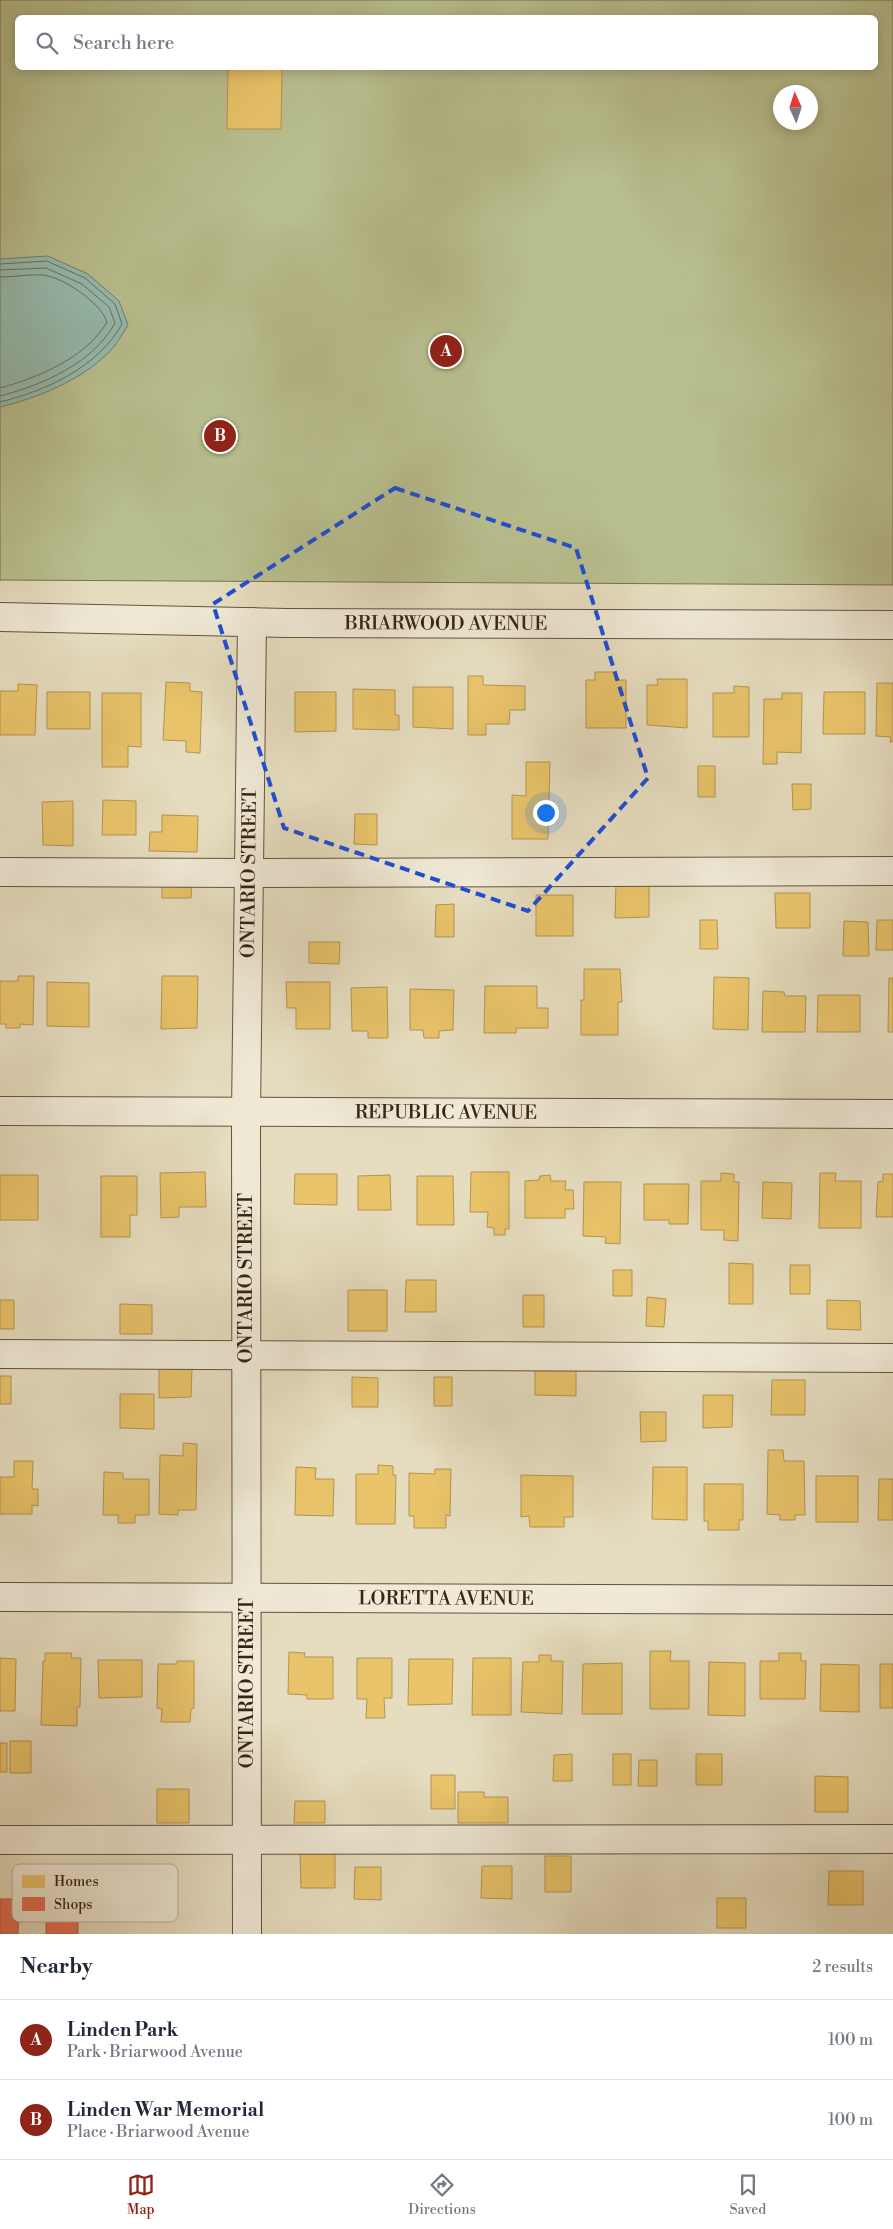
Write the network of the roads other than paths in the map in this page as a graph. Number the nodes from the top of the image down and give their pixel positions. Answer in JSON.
{"nodes":[{"id":1,"x":0,"y":618,"type":"edge"},
{"id":2,"x":252,"y":622,"type":"junction"},
{"id":3,"x":893,"y":624,"type":"edge"},
{"id":4,"x":893,"y":871,"type":"edge"},
{"id":5,"x":0,"y":872,"type":"edge"},
{"id":6,"x":249,"y":873,"type":"junction"},
{"id":7,"x":0,"y":1111,"type":"edge"},
{"id":8,"x":246,"y":1113,"type":"junction"},
{"id":9,"x":893,"y":1114,"type":"edge"},
{"id":10,"x":0,"y":1354,"type":"edge"},
{"id":11,"x":246,"y":1355,"type":"junction"},
{"id":12,"x":893,"y":1358,"type":"edge"},
{"id":13,"x":0,"y":1597,"type":"edge"},
{"id":14,"x":247,"y":1598,"type":"junction"},
{"id":15,"x":893,"y":1600,"type":"edge"},
{"id":16,"x":247,"y":1839,"type":"junction"},
{"id":17,"x":893,"y":1839,"type":"edge"},
{"id":18,"x":0,"y":1840,"type":"edge"},
{"id":19,"x":247,"y":1934,"type":"edge"}],
"edges":[{"from":1,"to":2,"type":"street","name":"BRIARWOOD AVENUE"},
{"from":2,"to":3,"type":"street","name":"BRIARWOOD AVENUE"},
{"from":2,"to":6,"type":"street","name":"ONTARIO STREET"},
{"from":4,"to":6,"type":"street"},
{"from":5,"to":6,"type":"street"},
{"from":6,"to":8,"type":"street","name":"ONTARIO STREET"},
{"from":7,"to":8,"type":"street","name":"REPUBLIC AVENUE"},
{"from":8,"to":9,"type":"street","name":"REPUBLIC AVENUE"},
{"from":8,"to":11,"type":"street","name":"ONTARIO STREET"},
{"from":10,"to":11,"type":"street"},
{"from":11,"to":12,"type":"street"},
{"from":11,"to":14,"type":"street","name":"ONTARIO STREET"},
{"from":13,"to":14,"type":"street","name":"LORETTA AVENUE"},
{"from":14,"to":15,"type":"street","name":"LORETTA AVENUE"},
{"from":14,"to":16,"type":"street","name":"ONTARIO STREET"},
{"from":16,"to":17,"type":"street"},
{"from":16,"to":18,"type":"street"},
{"from":16,"to":19,"type":"street","name":"ONTARIO STREET"}]}
